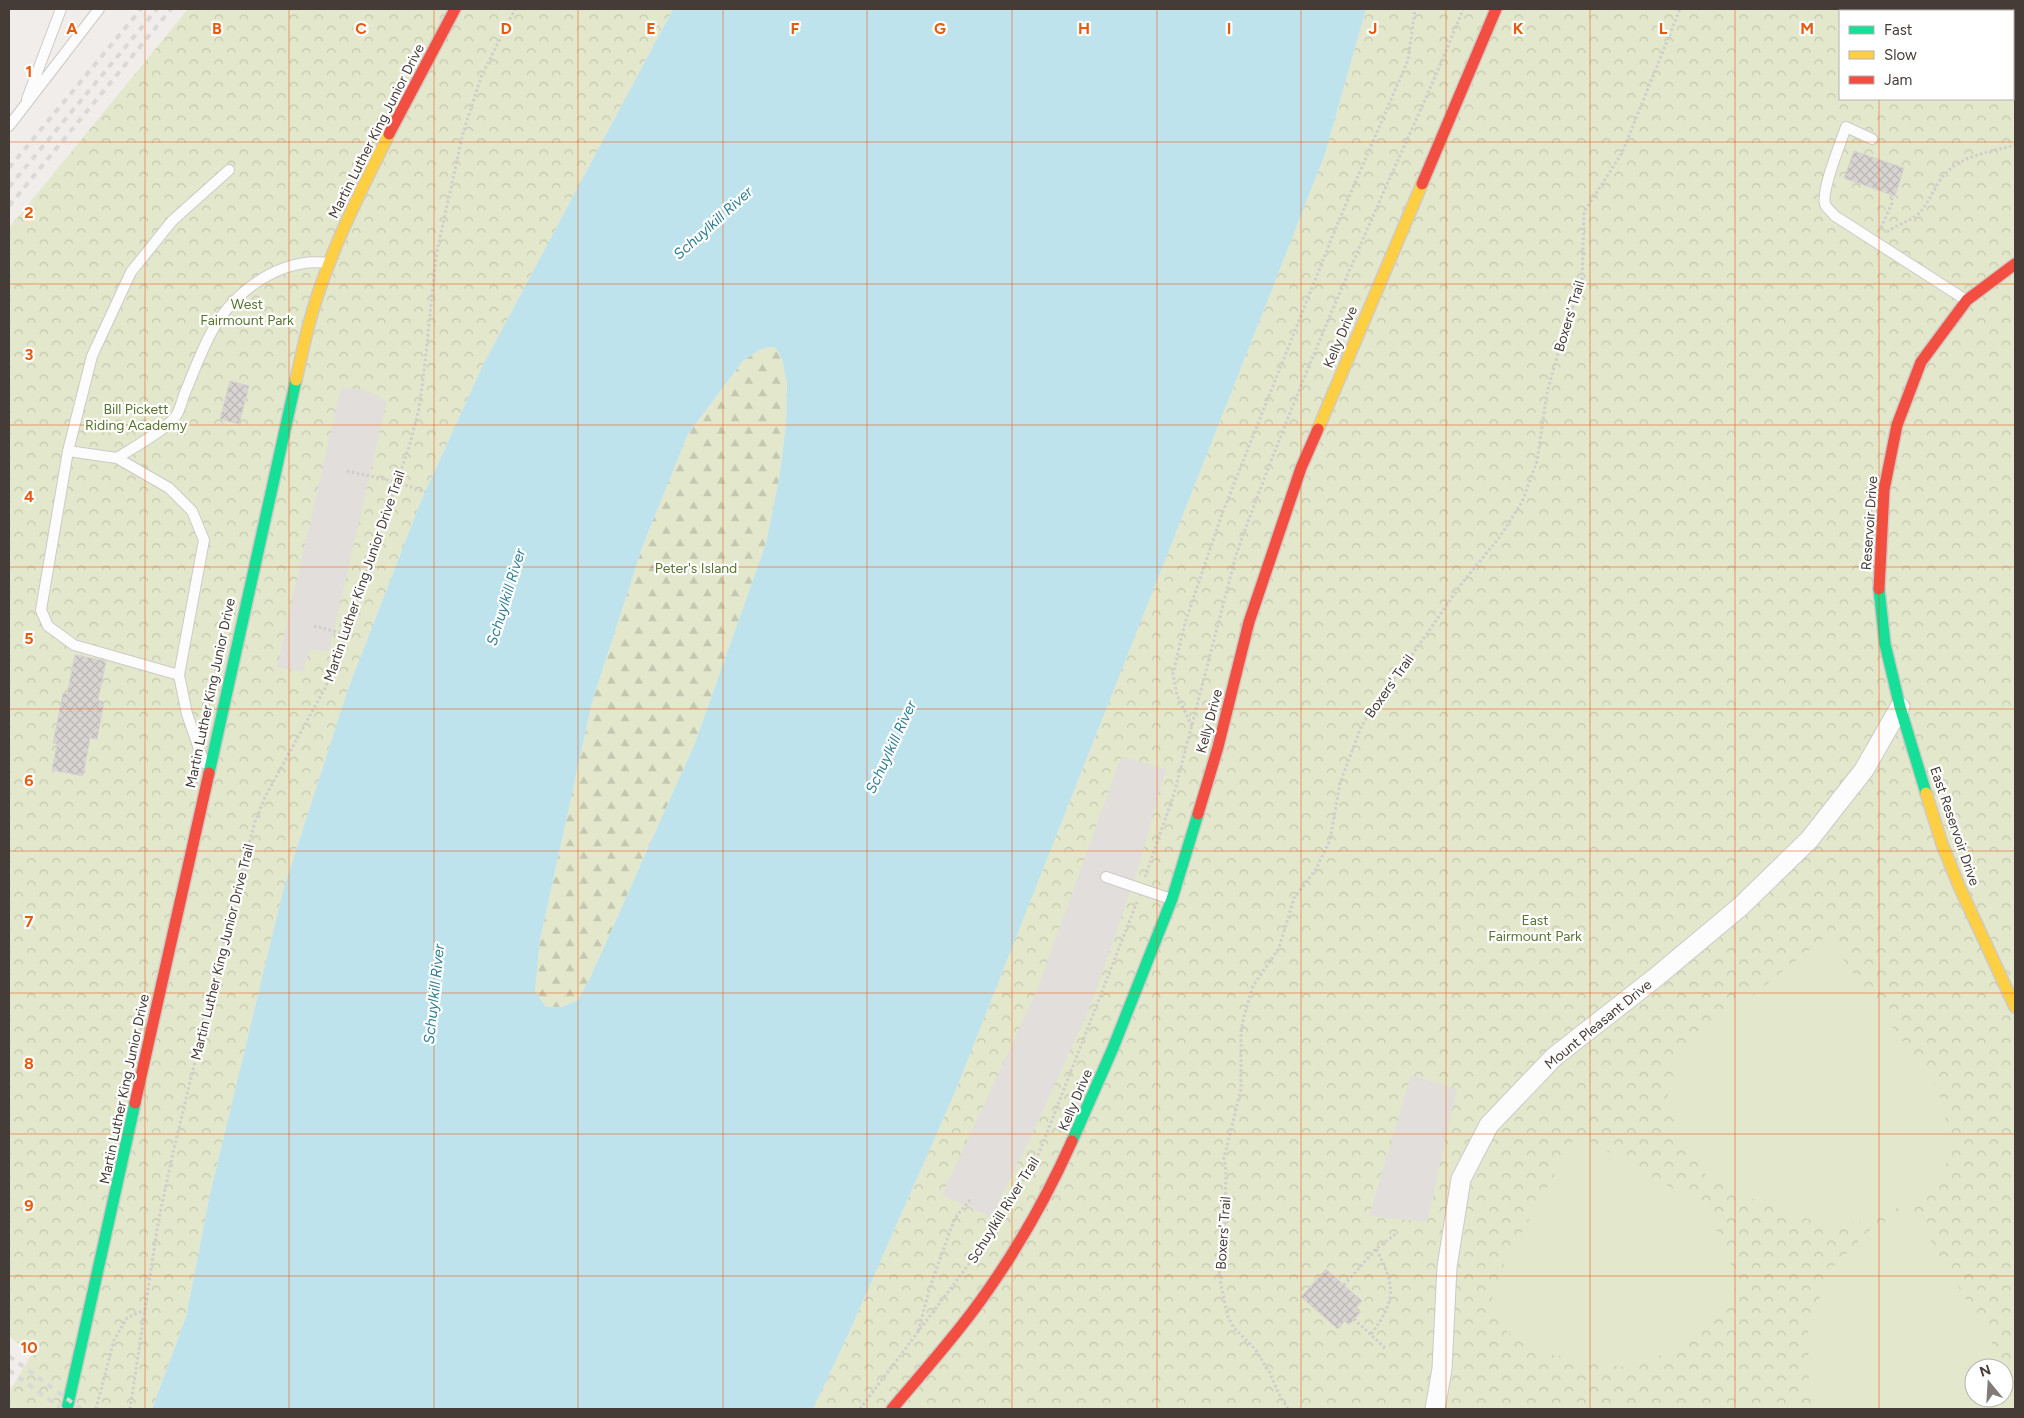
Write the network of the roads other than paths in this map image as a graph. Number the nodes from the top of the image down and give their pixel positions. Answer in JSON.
{"nodes":[{"id":1,"x":61,"y":9,"type":"edge"},
{"id":2,"x":100,"y":9,"type":"edge"},
{"id":3,"x":455,"y":9,"type":"edge"},
{"id":4,"x":1496,"y":9,"type":"edge"},
{"id":5,"x":22,"y":110,"type":"junction"},
{"id":6,"x":9,"y":126,"type":"edge"},
{"id":7,"x":1872,"y":139,"type":"dead end"},
{"id":8,"x":229,"y":170,"type":"dead end"},
{"id":9,"x":329,"y":263,"type":"junction"},
{"id":10,"x":2015,"y":264,"type":"edge"},
{"id":11,"x":1967,"y":300,"type":"junction"},
{"id":12,"x":68,"y":451,"type":"junction"},
{"id":13,"x":117,"y":458,"type":"junction"},
{"id":14,"x":179,"y":675,"type":"junction"},
{"id":15,"x":1900,"y":707,"type":"junction"},
{"id":16,"x":208,"y":773,"type":"junction"},
{"id":17,"x":1106,"y":877,"type":"dead end"},
{"id":18,"x":1172,"y":899,"type":"junction"},
{"id":19,"x":2015,"y":1007,"type":"edge"},
{"id":20,"x":67,"y":1409,"type":"edge"},
{"id":21,"x":892,"y":1409,"type":"edge"},
{"id":22,"x":1435,"y":1409,"type":"edge"}],
"edges":[{"from":1,"to":5,"type":"lane"},
{"from":2,"to":5,"type":"lane"},
{"from":3,"to":9,"type":"main road","name":"Martin Luther King Junior Drive"},
{"from":4,"to":18,"type":"main road","name":"Kelly Drive"},
{"from":5,"to":6,"type":"lane"},
{"from":7,"to":11,"type":"lane"},
{"from":8,"to":12,"type":"lane"},
{"from":9,"to":13,"type":"lane"},
{"from":9,"to":16,"type":"main road","name":"Martin Luther King Junior Drive"},
{"from":10,"to":11,"type":"main road","name":"Reservoir Drive"},
{"from":11,"to":15,"type":"main road","name":"Reservoir Drive"},
{"from":12,"to":13,"type":"lane"},
{"from":12,"to":14,"type":"lane"},
{"from":13,"to":14,"type":"lane"},
{"from":14,"to":16,"type":"lane"},
{"from":15,"to":19,"type":"main road","name":"East Reservoir Drive"},
{"from":15,"to":22,"type":"street","name":"Mount Pleasant Drive"},
{"from":16,"to":20,"type":"main road","name":"Martin Luther King Junior Drive"},
{"from":17,"to":18,"type":"lane"},
{"from":18,"to":21,"type":"main road","name":"Kelly Drive"}]}
